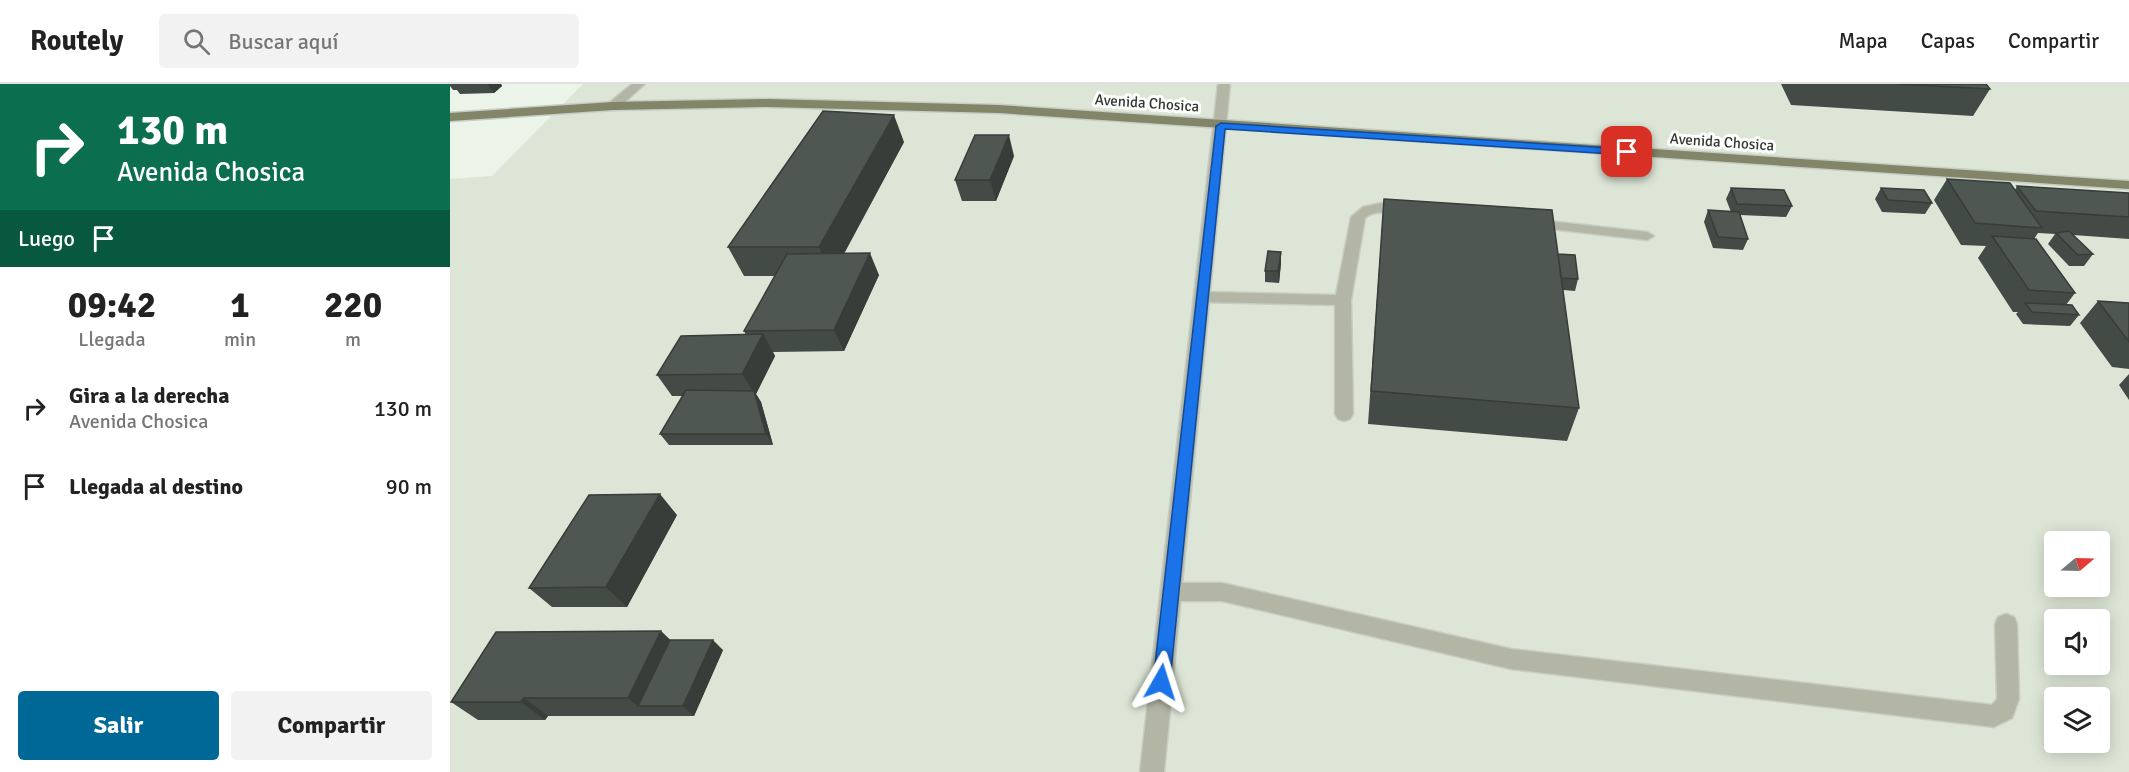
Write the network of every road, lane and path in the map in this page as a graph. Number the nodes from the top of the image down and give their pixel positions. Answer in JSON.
{"nodes":[{"id":1,"x":639,"y":84,"type":"edge"},
{"id":2,"x":1224,"y":84,"type":"edge"},
{"id":3,"x":613,"y":106,"type":"junction"},
{"id":4,"x":450,"y":117,"type":"edge"},
{"id":5,"x":1221,"y":126,"type":"junction"},
{"id":6,"x":2129,"y":185,"type":"edge"},
{"id":7,"x":1421,"y":212,"type":"edge"},
{"id":8,"x":1516,"y":222,"type":"edge"},
{"id":9,"x":1647,"y":236,"type":"dead end"},
{"id":10,"x":1202,"y":297,"type":"junction"},
{"id":11,"x":1343,"y":300,"type":"junction"},
{"id":12,"x":1344,"y":414,"type":"dead end"},
{"id":13,"x":1171,"y":592,"type":"junction"},
{"id":14,"x":2006,"y":624,"type":"dead end"},
{"id":15,"x":1152,"y":772,"type":"edge"}],
"edges":[{"from":1,"to":3,"type":"street"},
{"from":2,"to":5,"type":"street"},
{"from":3,"to":4,"type":"main road","name":"Avenida Chosica"},
{"from":3,"to":5,"type":"main road","name":"Avenida Chosica"},
{"from":5,"to":6,"type":"main road","name":"Avenida Chosica"},
{"from":5,"to":10,"type":"street"},
{"from":7,"to":11,"type":"street"},
{"from":8,"to":9,"type":"street"},
{"from":10,"to":11,"type":"street"},
{"from":10,"to":13,"type":"street"},
{"from":11,"to":12,"type":"street"},
{"from":13,"to":14,"type":"street"},
{"from":13,"to":15,"type":"street"}]}
